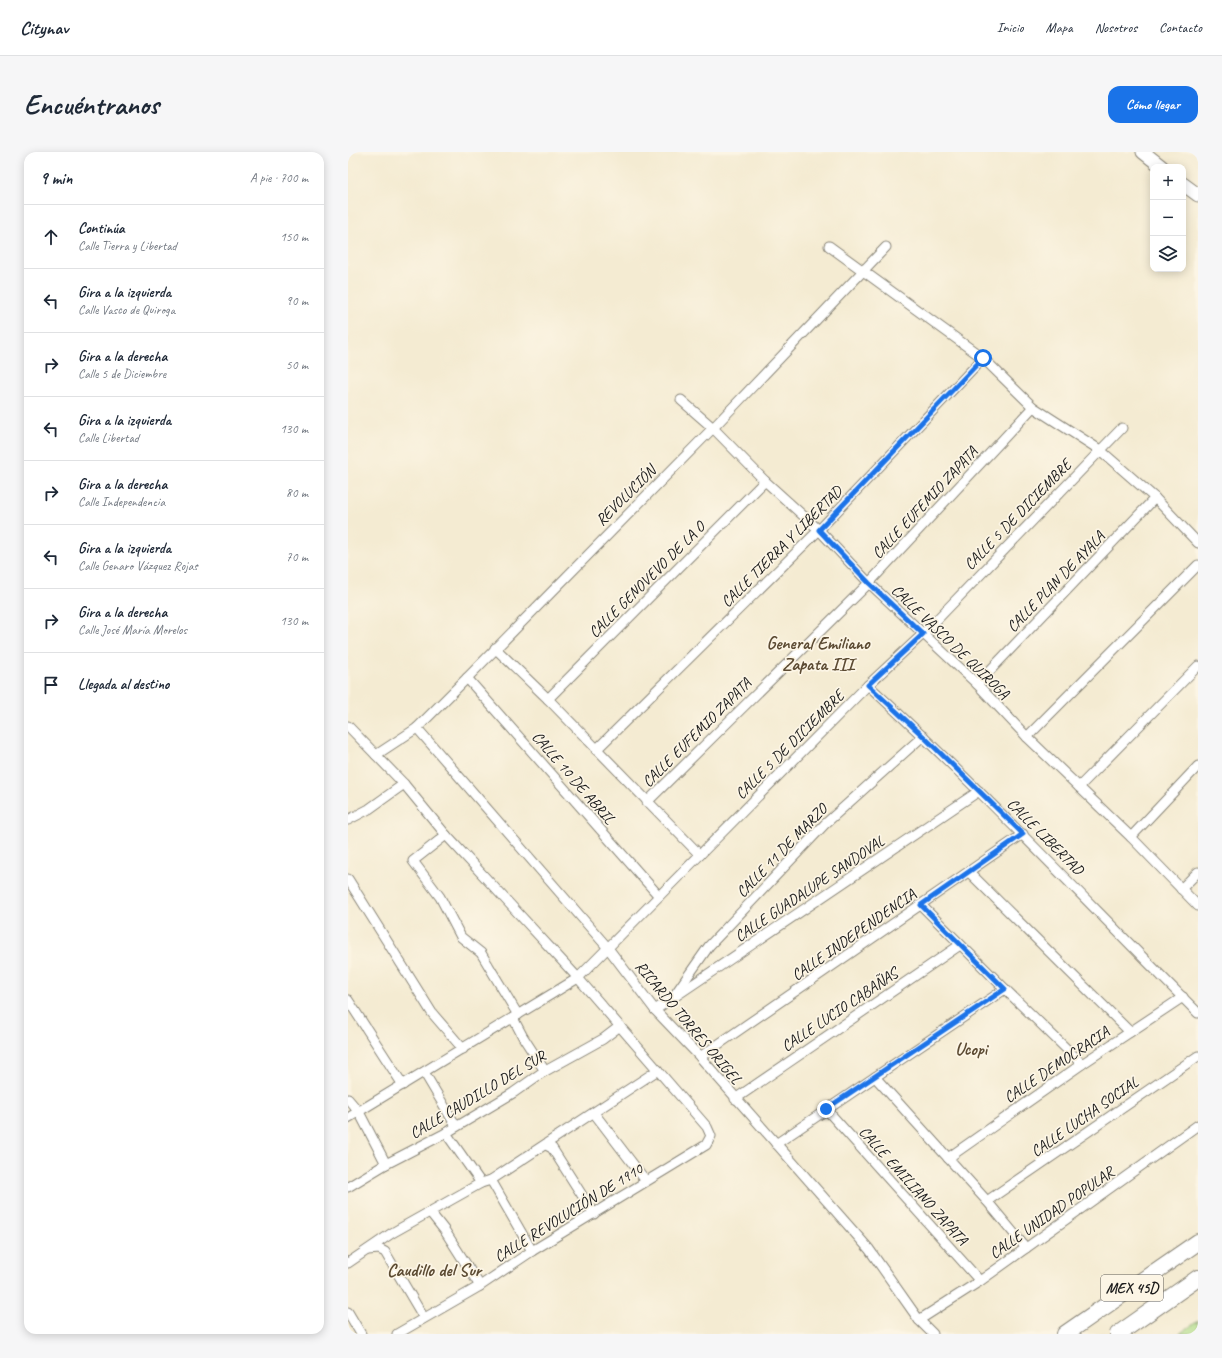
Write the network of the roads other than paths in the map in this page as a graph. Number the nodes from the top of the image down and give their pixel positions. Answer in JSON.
{"nodes":[{"id":1,"x":1143,"y":152,"type":"edge"},
{"id":2,"x":1158,"y":164,"type":"edge"},
{"id":3,"x":1186,"y":186,"type":"edge"},
{"id":4,"x":1198,"y":195,"type":"edge"},
{"id":5,"x":829,"y":246,"type":"dead end"},
{"id":6,"x":886,"y":247,"type":"dead end"},
{"id":7,"x":862,"y":270,"type":"junction"},
{"id":8,"x":983,"y":358,"type":"junction"},
{"id":9,"x":681,"y":400,"type":"dead end"},
{"id":10,"x":1033,"y":407,"type":"junction"},
{"id":11,"x":713,"y":428,"type":"junction"},
{"id":12,"x":1122,"y":428,"type":"dead end"},
{"id":13,"x":1100,"y":450,"type":"junction"},
{"id":14,"x":765,"y":481,"type":"junction"},
{"id":15,"x":1155,"y":498,"type":"junction"},
{"id":16,"x":819,"y":530,"type":"junction"},
{"id":17,"x":1198,"y":543,"type":"edge"},
{"id":18,"x":1198,"y":565,"type":"edge"},
{"id":19,"x":869,"y":583,"type":"junction"},
{"id":20,"x":923,"y":634,"type":"junction"},
{"id":21,"x":495,"y":648,"type":"junction"},
{"id":22,"x":1198,"y":666,"type":"edge"},
{"id":23,"x":467,"y":678,"type":"junction"},
{"id":24,"x":977,"y":684,"type":"junction"},
{"id":25,"x":868,"y":685,"type":"junction"},
{"id":26,"x":548,"y":699,"type":"junction"},
{"id":27,"x":348,"y":726,"type":"edge"},
{"id":28,"x":417,"y":728,"type":"junction"},
{"id":29,"x":923,"y":736,"type":"junction"},
{"id":30,"x":1027,"y":737,"type":"junction"},
{"id":31,"x":596,"y":750,"type":"junction"},
{"id":32,"x":376,"y":755,"type":"junction"},
{"id":33,"x":1198,"y":766,"type":"edge"},
{"id":34,"x":404,"y":784,"type":"junction"},
{"id":35,"x":1079,"y":787,"type":"junction"},
{"id":36,"x":979,"y":790,"type":"junction"},
{"id":37,"x":647,"y":802,"type":"junction"},
{"id":38,"x":348,"y":820,"type":"edge"},
{"id":39,"x":1023,"y":834,"type":"junction"},
{"id":40,"x":446,"y":835,"type":"junction"},
{"id":41,"x":1131,"y":837,"type":"junction"},
{"id":42,"x":700,"y":855,"type":"junction"},
{"id":43,"x":969,"y":872,"type":"junction"},
{"id":44,"x":1198,"y":872,"type":"edge"},
{"id":45,"x":348,"y":879,"type":"edge"},
{"id":46,"x":1181,"y":889,"type":"junction"},
{"id":47,"x":658,"y":896,"type":"junction"},
{"id":48,"x":921,"y":905,"type":"junction"},
{"id":49,"x":1198,"y":906,"type":"edge"},
{"id":50,"x":960,"y":945,"type":"junction"},
{"id":51,"x":608,"y":948,"type":"junction"},
{"id":52,"x":578,"y":978,"type":"junction"},
{"id":53,"x":1005,"y":989,"type":"junction"},
{"id":54,"x":673,"y":998,"type":"junction"},
{"id":55,"x":1183,"y":998,"type":"junction"},
{"id":56,"x":348,"y":1000,"type":"edge"},
{"id":57,"x":655,"y":1010,"type":"junction"},
{"id":58,"x":1198,"y":1013,"type":"edge"},
{"id":59,"x":516,"y":1016,"type":"junction"},
{"id":60,"x":620,"y":1026,"type":"junction"},
{"id":61,"x":1130,"y":1032,"type":"junction"},
{"id":62,"x":463,"y":1049,"type":"junction"},
{"id":63,"x":1198,"y":1056,"type":"edge"},
{"id":64,"x":700,"y":1057,"type":"junction"},
{"id":65,"x":1082,"y":1064,"type":"junction"},
{"id":66,"x":658,"y":1070,"type":"junction"},
{"id":67,"x":545,"y":1071,"type":"junction"},
{"id":68,"x":424,"y":1072,"type":"junction"},
{"id":69,"x":875,"y":1077,"type":"junction"},
{"id":70,"x":403,"y":1085,"type":"junction"},
{"id":71,"x":348,"y":1099,"type":"edge"},
{"id":72,"x":735,"y":1099,"type":"junction"},
{"id":73,"x":826,"y":1109,"type":"junction"},
{"id":74,"x":360,"y":1112,"type":"junction"},
{"id":75,"x":594,"y":1113,"type":"junction"},
{"id":76,"x":348,"y":1118,"type":"edge"},
{"id":77,"x":1198,"y":1125,"type":"edge"},
{"id":78,"x":456,"y":1126,"type":"junction"},
{"id":79,"x":446,"y":1132,"type":"junction"},
{"id":80,"x":776,"y":1144,"type":"junction"},
{"id":81,"x":546,"y":1145,"type":"junction"},
{"id":82,"x":948,"y":1158,"type":"junction"},
{"id":83,"x":386,"y":1164,"type":"junction"},
{"id":84,"x":490,"y":1180,"type":"junction"},
{"id":85,"x":646,"y":1181,"type":"junction"},
{"id":86,"x":481,"y":1183,"type":"junction"},
{"id":87,"x":348,"y":1187,"type":"edge"},
{"id":88,"x":987,"y":1201,"type":"junction"},
{"id":89,"x":430,"y":1212,"type":"junction"},
{"id":90,"x":594,"y":1214,"type":"junction"},
{"id":91,"x":1198,"y":1242,"type":"edge"},
{"id":92,"x":1026,"y":1248,"type":"junction"},
{"id":93,"x":365,"y":1251,"type":"junction"},
{"id":94,"x":532,"y":1251,"type":"junction"},
{"id":95,"x":348,"y":1263,"type":"edge"},
{"id":96,"x":1198,"y":1278,"type":"edge"},
{"id":97,"x":980,"y":1281,"type":"junction"},
{"id":98,"x":480,"y":1286,"type":"junction"},
{"id":99,"x":348,"y":1312,"type":"edge"},
{"id":100,"x":424,"y":1318,"type":"junction"},
{"id":101,"x":919,"y":1320,"type":"junction"},
{"id":102,"x":361,"y":1334,"type":"edge"},
{"id":103,"x":397,"y":1334,"type":"edge"},
{"id":104,"x":933,"y":1334,"type":"edge"},
{"id":105,"x":1065,"y":1334,"type":"edge"},
{"id":106,"x":1118,"y":1334,"type":"edge"}],
"edges":[{"from":1,"to":2,"type":"street"},
{"from":3,"to":4,"type":"street"},
{"from":5,"to":7,"type":"street"},
{"from":6,"to":7,"type":"street","name":"REVOLUCIÓN"},
{"from":7,"to":8,"type":"street"},
{"from":7,"to":11,"type":"street","name":"REVOLUCIÓN"},
{"from":8,"to":10,"type":"street"},
{"from":8,"to":16,"type":"street","name":"CALLE TIERRA Y LIBERTAD"},
{"from":9,"to":11,"type":"street","name":"CALLE VASCO DE QUIROGA"},
{"from":10,"to":13,"type":"street"},
{"from":10,"to":19,"type":"street","name":"CALLE EUFEMIO ZAPATA"},
{"from":11,"to":14,"type":"street","name":"CALLE VASCO DE QUIROGA"},
{"from":11,"to":21,"type":"street","name":"REVOLUCIÓN"},
{"from":12,"to":13,"type":"street","name":"CALLE 5 DE DICIEMBRE"},
{"from":13,"to":15,"type":"street"},
{"from":13,"to":20,"type":"street","name":"CALLE 5 DE DICIEMBRE"},
{"from":14,"to":16,"type":"street","name":"CALLE VASCO DE QUIROGA"},
{"from":14,"to":26,"type":"street","name":"CALLE GENOVEVO DE LA O"},
{"from":15,"to":17,"type":"street"},
{"from":15,"to":24,"type":"street","name":"CALLE PLAN DE AYALA"},
{"from":16,"to":19,"type":"street","name":"CALLE VASCO DE QUIROGA"},
{"from":16,"to":31,"type":"street","name":"CALLE TIERRA Y LIBERTAD"},
{"from":18,"to":30,"type":"street"},
{"from":19,"to":20,"type":"street","name":"CALLE VASCO DE QUIROGA"},
{"from":19,"to":37,"type":"street","name":"CALLE EUFEMIO ZAPATA"},
{"from":20,"to":24,"type":"street","name":"CALLE VASCO DE QUIROGA"},
{"from":20,"to":25,"type":"street","name":"CALLE 5 DE DICIEMBRE"},
{"from":21,"to":23,"type":"street","name":"REVOLUCIÓN"},
{"from":21,"to":26,"type":"street"},
{"from":22,"to":35,"type":"street"},
{"from":23,"to":28,"type":"street","name":"REVOLUCIÓN"},
{"from":23,"to":47,"type":"street","name":"CALLE 10 DE ABRIL"},
{"from":24,"to":30,"type":"street","name":"CALLE VASCO DE QUIROGA"},
{"from":25,"to":29,"type":"street","name":"CALLE LIBERTAD"},
{"from":25,"to":42,"type":"street","name":"CALLE 5 DE DICIEMBRE"},
{"from":26,"to":31,"type":"street"},
{"from":27,"to":32,"type":"street"},
{"from":28,"to":32,"type":"street","name":"REVOLUCIÓN"},
{"from":28,"to":51,"type":"street","name":"RICARDO TORRES ORIGEL"},
{"from":29,"to":36,"type":"street","name":"CALLE LIBERTAD"},
{"from":29,"to":54,"type":"street","name":"CALLE 11 DE MARZO"},
{"from":30,"to":35,"type":"street","name":"CALLE VASCO DE QUIROGA"},
{"from":31,"to":37,"type":"street"},
{"from":32,"to":34,"type":"street"},
{"from":33,"to":41,"type":"street"},
{"from":34,"to":38,"type":"street"},
{"from":34,"to":40,"type":"street"},
{"from":35,"to":41,"type":"street","name":"CALLE VASCO DE QUIROGA"},
{"from":36,"to":39,"type":"street","name":"CALLE LIBERTAD"},
{"from":36,"to":54,"type":"street","name":"CALLE GUADALUPE SANDOVAL"},
{"from":37,"to":42,"type":"street"},
{"from":39,"to":43,"type":"street","name":"CALLE INDEPENDENCIA"},
{"from":39,"to":55,"type":"street","name":"CALLE LIBERTAD"},
{"from":40,"to":52,"type":"street"},
{"from":40,"to":59,"type":"street"},
{"from":41,"to":46,"type":"street","name":"CALLE VASCO DE QUIROGA"},
{"from":42,"to":47,"type":"street","name":"CALLE 5 DE DICIEMBRE"},
{"from":43,"to":48,"type":"street","name":"CALLE INDEPENDENCIA"},
{"from":43,"to":61,"type":"street"},
{"from":44,"to":46,"type":"street"},
{"from":45,"to":62,"type":"street"},
{"from":46,"to":49,"type":"street","name":"CALLE VASCO DE QUIROGA"},
{"from":47,"to":51,"type":"street","name":"CALLE 5 DE DICIEMBRE"},
{"from":48,"to":50,"type":"street"},
{"from":48,"to":64,"type":"street","name":"CALLE INDEPENDENCIA"},
{"from":50,"to":53,"type":"street"},
{"from":50,"to":72,"type":"street","name":"CALLE LUCIO CABAÑAS"},
{"from":51,"to":52,"type":"street","name":"CALLE 5 DE DICIEMBRE"},
{"from":51,"to":57,"type":"street","name":"RICARDO TORRES ORIGEL"},
{"from":52,"to":59,"type":"street","name":"CALLE 5 DE DICIEMBRE"},
{"from":52,"to":60,"type":"street"},
{"from":53,"to":65,"type":"street"},
{"from":53,"to":69,"type":"street"},
{"from":54,"to":57,"type":"street","name":"CALLE GUADALUPE SANDOVAL"},
{"from":55,"to":58,"type":"street","name":"CALLE LIBERTAD"},
{"from":55,"to":61,"type":"street","name":"CALLE DEMOCRACIA"},
{"from":56,"to":70,"type":"street"},
{"from":57,"to":64,"type":"street","name":"RICARDO TORRES ORIGEL"},
{"from":59,"to":62,"type":"street","name":"CALLE 5 DE DICIEMBRE"},
{"from":59,"to":67,"type":"street"},
{"from":60,"to":66,"type":"street"},
{"from":60,"to":67,"type":"street","name":"CALLE CAUDILLO DEL SUR"},
{"from":61,"to":65,"type":"street","name":"CALLE DEMOCRACIA"},
{"from":62,"to":68,"type":"street","name":"CALLE 5 DE DICIEMBRE"},
{"from":63,"to":88,"type":"street","name":"CALLE LUCHA SOCIAL"},
{"from":64,"to":72,"type":"street","name":"RICARDO TORRES ORIGEL"},
{"from":65,"to":82,"type":"street","name":"CALLE DEMOCRACIA"},
{"from":66,"to":75,"type":"street"},
{"from":66,"to":85,"type":"street","name":"CALLE REVOLUCIÓN DE 1910"},
{"from":67,"to":78,"type":"street","name":"CALLE CAUDILLO DEL SUR"},
{"from":68,"to":70,"type":"street","name":"CALLE 5 DE DICIEMBRE"},
{"from":68,"to":78,"type":"street"},
{"from":69,"to":73,"type":"street"},
{"from":69,"to":82,"type":"street"},
{"from":70,"to":74,"type":"street","name":"CALLE 5 DE DICIEMBRE"},
{"from":71,"to":74,"type":"street"},
{"from":72,"to":80,"type":"street","name":"RICARDO TORRES ORIGEL"},
{"from":73,"to":80,"type":"street"},
{"from":73,"to":97,"type":"street","name":"CALLE EMILIANO ZAPATA"},
{"from":74,"to":76,"type":"street","name":"CALLE 5 DE DICIEMBRE"},
{"from":74,"to":83,"type":"street"},
{"from":75,"to":81,"type":"street"},
{"from":75,"to":85,"type":"street"},
{"from":77,"to":92,"type":"street","name":"CALLE UNIDAD POPULAR"},
{"from":78,"to":79,"type":"street","name":"CALLE CAUDILLO DEL SUR"},
{"from":79,"to":83,"type":"street","name":"CALLE CAUDILLO DEL SUR"},
{"from":79,"to":86,"type":"street"},
{"from":80,"to":101,"type":"street","name":"RICARDO TORRES ORIGEL"},
{"from":81,"to":84,"type":"street"},
{"from":81,"to":90,"type":"street"},
{"from":82,"to":88,"type":"street"},
{"from":83,"to":87,"type":"street","name":"CALLE CAUDILLO DEL SUR"},
{"from":84,"to":86,"type":"street"},
{"from":84,"to":94,"type":"street"},
{"from":85,"to":90,"type":"street","name":"CALLE REVOLUCIÓN DE 1910"},
{"from":86,"to":89,"type":"street"},
{"from":88,"to":92,"type":"street"},
{"from":89,"to":93,"type":"street"},
{"from":89,"to":98,"type":"street"},
{"from":90,"to":94,"type":"street","name":"CALLE REVOLUCIÓN DE 1910"},
{"from":91,"to":105,"type":"highway","number":"MEX 45D"},
{"from":92,"to":97,"type":"street","name":"CALLE UNIDAD POPULAR"},
{"from":93,"to":95,"type":"street"},
{"from":93,"to":100,"type":"street"},
{"from":94,"to":98,"type":"street","name":"CALLE REVOLUCIÓN DE 1910"},
{"from":96,"to":106,"type":"highway","number":"MEX 45D"},
{"from":97,"to":101,"type":"street","name":"CALLE UNIDAD POPULAR"},
{"from":98,"to":100,"type":"street","name":"CALLE REVOLUCIÓN DE 1910"},
{"from":99,"to":102,"type":"street"},
{"from":100,"to":103,"type":"street","name":"CALLE REVOLUCIÓN DE 1910"},
{"from":101,"to":104,"type":"street","name":"RICARDO TORRES ORIGEL"}]}
